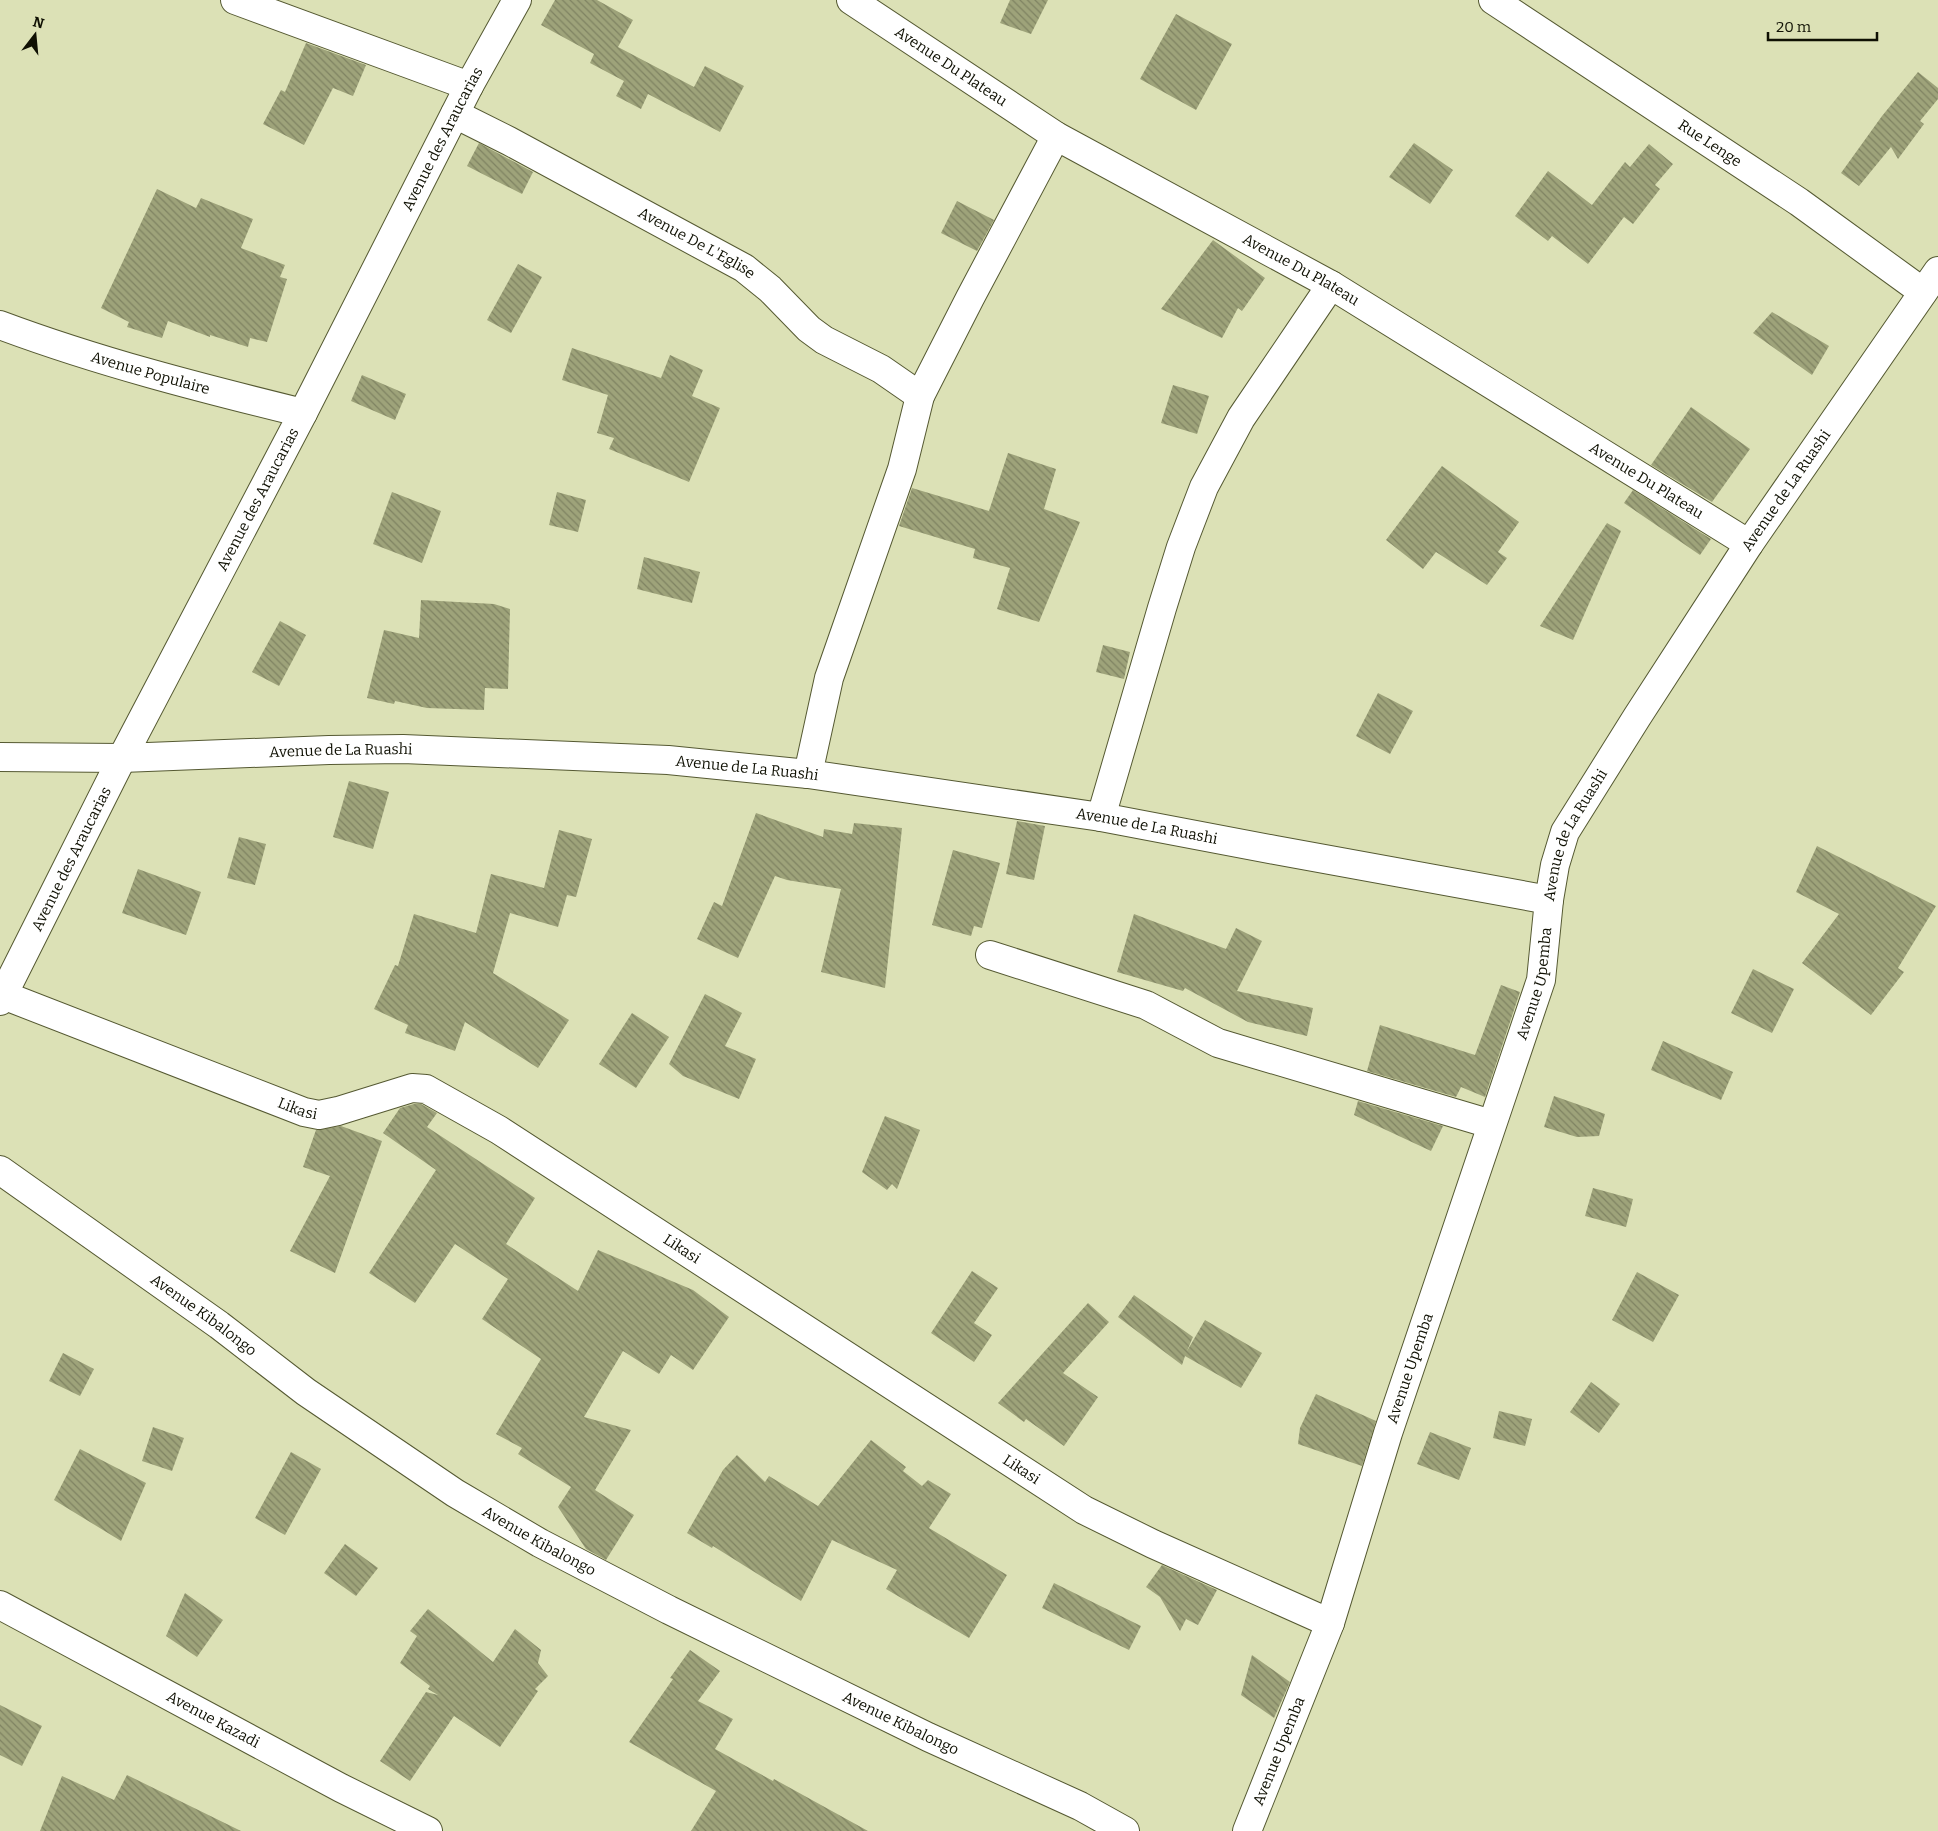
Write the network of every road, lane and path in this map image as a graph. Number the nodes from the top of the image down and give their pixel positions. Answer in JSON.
{"nodes":[{"id":1,"x":235,"y":0,"type":"edge"},
{"id":2,"x":516,"y":0,"type":"edge"},
{"id":3,"x":851,"y":0,"type":"edge"},
{"id":4,"x":1493,"y":0,"type":"edge"},
{"id":5,"x":469,"y":86,"type":"junction"},
{"id":6,"x":455,"y":114,"type":"junction"},
{"id":7,"x":1056,"y":136,"type":"junction"},
{"id":8,"x":1931,"y":282,"type":"edge"},
{"id":9,"x":1331,"y":285,"type":"junction"},
{"id":10,"x":0,"y":325,"type":"edge"},
{"id":11,"x":920,"y":396,"type":"junction"},
{"id":12,"x":303,"y":413,"type":"junction"},
{"id":13,"x":1749,"y":544,"type":"junction"},
{"id":14,"x":0,"y":757,"type":"edge"},
{"id":15,"x":122,"y":758,"type":"junction"},
{"id":16,"x":808,"y":774,"type":"junction"},
{"id":17,"x":1101,"y":817,"type":"junction"},
{"id":18,"x":1549,"y":900,"type":"junction"},
{"id":19,"x":990,"y":955,"type":"dead end"},
{"id":20,"x":2,"y":998,"type":"edge"},
{"id":21,"x":1492,"y":1124,"type":"junction"},
{"id":22,"x":0,"y":1170,"type":"edge"},
{"id":23,"x":0,"y":1605,"type":"edge"},
{"id":24,"x":1330,"y":1623,"type":"junction"},
{"id":25,"x":428,"y":1831,"type":"edge"},
{"id":26,"x":1125,"y":1831,"type":"edge"},
{"id":27,"x":1247,"y":1831,"type":"edge"}],
"edges":[{"from":1,"to":5,"type":"street"},
{"from":2,"to":5,"type":"street","name":"Avenue des Araucarias"},
{"from":3,"to":7,"type":"street","name":"Avenue Du Plateau"},
{"from":4,"to":8,"type":"street","name":"Rue Lenge"},
{"from":5,"to":6,"type":"street","name":"Avenue des Araucarias"},
{"from":6,"to":11,"type":"street","name":"Avenue De L'Eglise"},
{"from":6,"to":12,"type":"street","name":"Avenue des Araucarias"},
{"from":7,"to":9,"type":"street","name":"Avenue Du Plateau"},
{"from":7,"to":11,"type":"street"},
{"from":8,"to":13,"type":"street","name":"Avenue de La Ruashi"},
{"from":9,"to":13,"type":"street","name":"Avenue Du Plateau"},
{"from":9,"to":17,"type":"street"},
{"from":10,"to":12,"type":"street","name":"Avenue Populaire"},
{"from":11,"to":16,"type":"street"},
{"from":12,"to":15,"type":"street","name":"Avenue des Araucarias"},
{"from":13,"to":18,"type":"street","name":"Avenue de La Ruashi"},
{"from":14,"to":15,"type":"street","name":"Avenue de La Ruashi"},
{"from":15,"to":16,"type":"street","name":"Avenue de La Ruashi"},
{"from":15,"to":20,"type":"street","name":"Avenue des Araucarias"},
{"from":16,"to":17,"type":"street","name":"Avenue de La Ruashi"},
{"from":17,"to":18,"type":"street","name":"Avenue de La Ruashi"},
{"from":18,"to":21,"type":"street","name":"Avenue Upemba"},
{"from":19,"to":21,"type":"street"},
{"from":20,"to":24,"type":"street","name":"Likasi"},
{"from":21,"to":24,"type":"street","name":"Avenue Upemba"},
{"from":22,"to":26,"type":"street","name":"Avenue Kibalongo"},
{"from":23,"to":25,"type":"street","name":"Avenue Kazadi"},
{"from":24,"to":27,"type":"street","name":"Avenue Upemba"}]}
